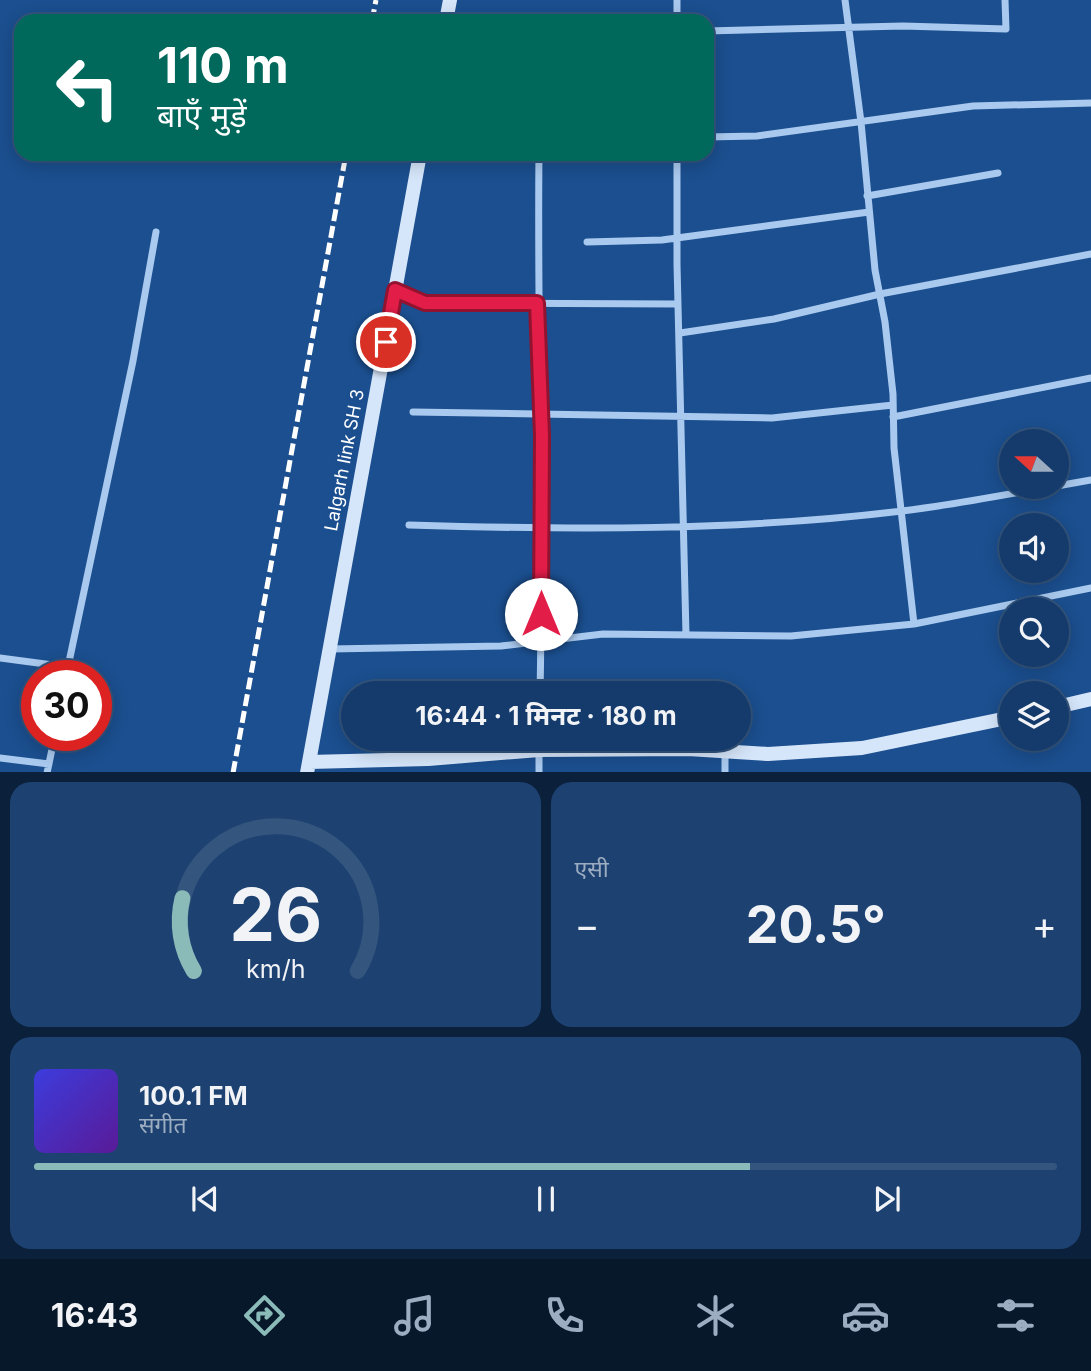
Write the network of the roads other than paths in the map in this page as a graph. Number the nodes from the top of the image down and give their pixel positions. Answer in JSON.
{"nodes":[{"id":1,"x":845,"y":0,"type":"edge"},
{"id":2,"x":1005,"y":0,"type":"edge"},
{"id":3,"x":849,"y":27,"type":"junction"},
{"id":4,"x":714,"y":31,"type":"edge"},
{"id":5,"x":1091,"y":103,"type":"edge"},
{"id":6,"x":861,"y":121,"type":"junction"},
{"id":7,"x":714,"y":136,"type":"edge"},
{"id":8,"x":419,"y":161,"type":"edge"},
{"id":9,"x":539,"y":161,"type":"edge"},
{"id":10,"x":677,"y":161,"type":"edge"},
{"id":11,"x":998,"y":173,"type":"dead end"},
{"id":12,"x":867,"y":196,"type":"junction"},
{"id":13,"x":869,"y":212,"type":"junction"},
{"id":14,"x":156,"y":232,"type":"dead end"},
{"id":15,"x":677,"y":238,"type":"junction"},
{"id":16,"x":587,"y":242,"type":"dead end"},
{"id":17,"x":1091,"y":254,"type":"edge"},
{"id":18,"x":395,"y":290,"type":"junction"},
{"id":19,"x":880,"y":294,"type":"junction"},
{"id":20,"x":537,"y":303,"type":"junction"},
{"id":21,"x":678,"y":304,"type":"junction"},
{"id":22,"x":680,"y":333,"type":"junction"},
{"id":23,"x":1091,"y":378,"type":"edge"},
{"id":24,"x":893,"y":405,"type":"junction"},
{"id":25,"x":413,"y":412,"type":"dead end"},
{"id":26,"x":541,"y":414,"type":"junction"},
{"id":27,"x":893,"y":417,"type":"junction"},
{"id":28,"x":682,"y":418,"type":"junction"},
{"id":29,"x":1091,"y":480,"type":"edge"},
{"id":30,"x":1069,"y":484,"type":"edge"},
{"id":31,"x":999,"y":495,"type":"edge"},
{"id":32,"x":902,"y":511,"type":"junction"},
{"id":33,"x":409,"y":525,"type":"dead end"},
{"id":34,"x":685,"y":527,"type":"junction"},
{"id":35,"x":542,"y":529,"type":"junction"},
{"id":36,"x":1091,"y":588,"type":"edge"},
{"id":37,"x":914,"y":624,"type":"junction"},
{"id":38,"x":687,"y":635,"type":"junction"},
{"id":39,"x":541,"y":641,"type":"junction"},
{"id":40,"x":329,"y":649,"type":"junction"},
{"id":41,"x":0,"y":658,"type":"edge"},
{"id":42,"x":69,"y":660,"type":"edge"},
{"id":43,"x":21,"y":661,"type":"edge"},
{"id":44,"x":540,"y":681,"type":"edge"},
{"id":45,"x":1091,"y":699,"type":"edge"},
{"id":46,"x":1069,"y":704,"type":"edge"},
{"id":47,"x":999,"y":720,"type":"edge"},
{"id":48,"x":52,"y":751,"type":"edge"},
{"id":49,"x":487,"y":751,"type":"edge"},
{"id":50,"x":539,"y":751,"type":"edge"},
{"id":51,"x":725,"y":751,"type":"joint"},
{"id":52,"x":0,"y":758,"type":"edge"},
{"id":53,"x":49,"y":764,"type":"junction"},
{"id":54,"x":308,"y":767,"type":"edge"},
{"id":55,"x":47,"y":772,"type":"edge"},
{"id":56,"x":538,"y":772,"type":"edge"},
{"id":57,"x":725,"y":772,"type":"edge"}],
"edges":[{"from":1,"to":3,"type":"street"},
{"from":2,"to":3,"type":"street"},
{"from":3,"to":4,"type":"street"},
{"from":3,"to":6,"type":"street"},
{"from":5,"to":6,"type":"street"},
{"from":6,"to":7,"type":"street"},
{"from":6,"to":12,"type":"street"},
{"from":8,"to":18,"type":"street","name":"Lalgarh link SH 3"},
{"from":9,"to":20,"type":"street"},
{"from":10,"to":15,"type":"street"},
{"from":11,"to":12,"type":"street"},
{"from":12,"to":13,"type":"street"},
{"from":13,"to":15,"type":"street"},
{"from":13,"to":19,"type":"street"},
{"from":14,"to":42,"type":"street"},
{"from":15,"to":16,"type":"street"},
{"from":15,"to":21,"type":"street"},
{"from":17,"to":19,"type":"street"},
{"from":18,"to":20,"type":"street"},
{"from":18,"to":40,"type":"street","name":"Lalgarh link SH 3"},
{"from":19,"to":22,"type":"street"},
{"from":19,"to":24,"type":"street"},
{"from":20,"to":21,"type":"street"},
{"from":20,"to":26,"type":"street"},
{"from":21,"to":22,"type":"street"},
{"from":22,"to":28,"type":"street"},
{"from":23,"to":27,"type":"street"},
{"from":24,"to":27,"type":"street"},
{"from":24,"to":28,"type":"street"},
{"from":25,"to":26,"type":"street"},
{"from":26,"to":28,"type":"street"},
{"from":26,"to":35,"type":"street"},
{"from":27,"to":32,"type":"street"},
{"from":28,"to":34,"type":"street"},
{"from":29,"to":30,"type":"street"},
{"from":31,"to":32,"type":"street"},
{"from":32,"to":34,"type":"street"},
{"from":32,"to":37,"type":"street"},
{"from":33,"to":35,"type":"street"},
{"from":34,"to":35,"type":"street"},
{"from":34,"to":38,"type":"street"},
{"from":35,"to":39,"type":"street"},
{"from":36,"to":37,"type":"street"},
{"from":37,"to":38,"type":"street"},
{"from":38,"to":39,"type":"street"},
{"from":39,"to":40,"type":"street"},
{"from":39,"to":44,"type":"street"},
{"from":40,"to":54,"type":"street","name":"Lalgarh link SH 3"},
{"from":41,"to":43,"type":"street"},
{"from":45,"to":46,"type":"street"},
{"from":47,"to":51,"type":"street"},
{"from":48,"to":53,"type":"street"},
{"from":49,"to":54,"type":"street"},
{"from":50,"to":56,"type":"street"},
{"from":51,"to":57,"type":"street"},
{"from":52,"to":53,"type":"street"},
{"from":53,"to":55,"type":"street"}]}
